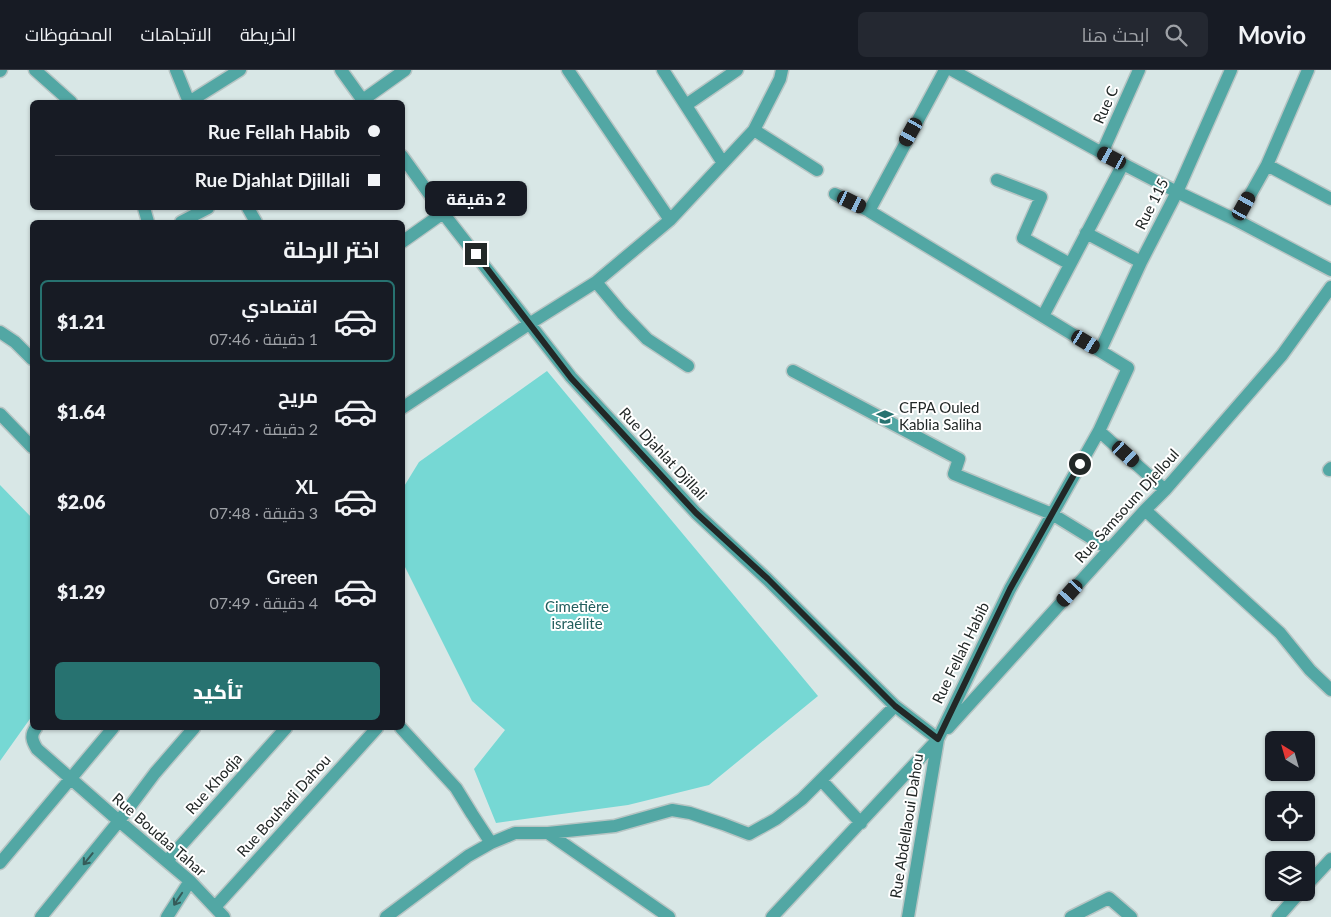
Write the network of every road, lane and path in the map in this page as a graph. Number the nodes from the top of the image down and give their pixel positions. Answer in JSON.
{"nodes":[{"id":1,"x":35,"y":70,"type":"edge"},
{"id":2,"x":176,"y":70,"type":"edge"},
{"id":3,"x":240,"y":70,"type":"edge"},
{"id":4,"x":341,"y":70,"type":"edge"},
{"id":5,"x":405,"y":70,"type":"edge"},
{"id":6,"x":568,"y":70,"type":"edge"},
{"id":7,"x":663,"y":70,"type":"edge"},
{"id":8,"x":737,"y":70,"type":"edge"},
{"id":9,"x":782,"y":70,"type":"edge"},
{"id":10,"x":945,"y":70,"type":"edge"},
{"id":11,"x":952,"y":70,"type":"edge"},
{"id":12,"x":1139,"y":70,"type":"edge"},
{"id":13,"x":1231,"y":70,"type":"edge"},
{"id":14,"x":1308,"y":70,"type":"edge"},
{"id":15,"x":69,"y":100,"type":"edge"},
{"id":16,"x":188,"y":100,"type":"edge"},
{"id":17,"x":192,"y":100,"type":"edge"},
{"id":18,"x":361,"y":100,"type":"edge"},
{"id":19,"x":365,"y":100,"type":"edge"},
{"id":20,"x":686,"y":105,"type":"junction"},
{"id":21,"x":754,"y":130,"type":"junction"},
{"id":22,"x":1102,"y":153,"type":"junction"},
{"id":23,"x":405,"y":160,"type":"edge"},
{"id":24,"x":723,"y":163,"type":"junction"},
{"id":25,"x":1123,"y":164,"type":"junction"},
{"id":26,"x":1267,"y":165,"type":"junction"},
{"id":27,"x":817,"y":170,"type":"dead end"},
{"id":28,"x":997,"y":180,"type":"dead end"},
{"id":29,"x":1177,"y":192,"type":"junction"},
{"id":30,"x":835,"y":194,"type":"dead end"},
{"id":31,"x":1331,"y":199,"type":"edge"},
{"id":32,"x":869,"y":211,"type":"junction"},
{"id":33,"x":443,"y":213,"type":"junction"},
{"id":34,"x":670,"y":220,"type":"junction"},
{"id":35,"x":1236,"y":220,"type":"junction"},
{"id":36,"x":1086,"y":233,"type":"junction"},
{"id":37,"x":405,"y":240,"type":"edge"},
{"id":38,"x":1141,"y":262,"type":"junction"},
{"id":39,"x":1070,"y":264,"type":"junction"},
{"id":40,"x":1331,"y":270,"type":"edge"},
{"id":41,"x":596,"y":282,"type":"junction"},
{"id":42,"x":1331,"y":287,"type":"edge"},
{"id":43,"x":1043,"y":316,"type":"junction"},
{"id":44,"x":529,"y":324,"type":"junction"},
{"id":45,"x":0,"y":332,"type":"edge"},
{"id":46,"x":1100,"y":351,"type":"junction"},
{"id":47,"x":30,"y":357,"type":"edge"},
{"id":48,"x":688,"y":366,"type":"dead end"},
{"id":49,"x":793,"y":371,"type":"dead end"},
{"id":50,"x":405,"y":406,"type":"edge"},
{"id":51,"x":0,"y":414,"type":"edge"},
{"id":52,"x":1099,"y":431,"type":"junction"},
{"id":53,"x":30,"y":445,"type":"edge"},
{"id":54,"x":1165,"y":490,"type":"junction"},
{"id":55,"x":1145,"y":510,"type":"junction"},
{"id":56,"x":1052,"y":514,"type":"junction"},
{"id":57,"x":1109,"y":549,"type":"junction"},
{"id":58,"x":1331,"y":690,"type":"edge"},
{"id":59,"x":895,"y":706,"type":"junction"},
{"id":60,"x":34,"y":730,"type":"edge"},
{"id":61,"x":111,"y":730,"type":"edge"},
{"id":62,"x":192,"y":730,"type":"edge"},
{"id":63,"x":284,"y":730,"type":"edge"},
{"id":64,"x":375,"y":730,"type":"edge"},
{"id":65,"x":403,"y":730,"type":"edge"},
{"id":66,"x":938,"y":739,"type":"junction"},
{"id":67,"x":71,"y":779,"type":"junction"},
{"id":68,"x":821,"y":780,"type":"junction"},
{"id":69,"x":119,"y":821,"type":"junction"},
{"id":70,"x":861,"y":823,"type":"junction"},
{"id":71,"x":548,"y":833,"type":"junction"},
{"id":72,"x":492,"y":842,"type":"junction"},
{"id":73,"x":1331,"y":859,"type":"edge"},
{"id":74,"x":167,"y":862,"type":"junction"},
{"id":75,"x":0,"y":863,"type":"edge"},
{"id":76,"x":1315,"y":876,"type":"edge"},
{"id":77,"x":190,"y":881,"type":"junction"},
{"id":78,"x":1109,"y":898,"type":"junction"},
{"id":79,"x":1292,"y":901,"type":"edge"},
{"id":80,"x":215,"y":907,"type":"junction"},
{"id":81,"x":41,"y":917,"type":"edge"},
{"id":82,"x":166,"y":917,"type":"edge"},
{"id":83,"x":224,"y":917,"type":"edge"},
{"id":84,"x":386,"y":917,"type":"edge"},
{"id":85,"x":669,"y":917,"type":"edge"},
{"id":86,"x":772,"y":917,"type":"edge"},
{"id":87,"x":908,"y":917,"type":"edge"},
{"id":88,"x":1071,"y":917,"type":"edge"},
{"id":89,"x":1092,"y":917,"type":"edge"},
{"id":90,"x":1130,"y":917,"type":"edge"},
{"id":91,"x":1278,"y":917,"type":"edge"}],
"edges":[{"from":1,"to":15,"type":"street"},
{"from":2,"to":16,"type":"street"},
{"from":3,"to":17,"type":"street"},
{"from":4,"to":18,"type":"street"},
{"from":5,"to":19,"type":"street"},
{"from":6,"to":34,"type":"street"},
{"from":7,"to":20,"type":"street"},
{"from":8,"to":20,"type":"street"},
{"from":9,"to":21,"type":"street"},
{"from":10,"to":32,"type":"street"},
{"from":11,"to":22,"type":"street"},
{"from":12,"to":22,"type":"street","name":"Rue C"},
{"from":13,"to":29,"type":"street","name":"Rue 115"},
{"from":14,"to":26,"type":"street"},
{"from":20,"to":24,"type":"street"},
{"from":21,"to":24,"type":"street"},
{"from":21,"to":27,"type":"street"},
{"from":22,"to":25,"type":"street"},
{"from":23,"to":33,"type":"street","name":"Rue Djahlat Djillali"},
{"from":24,"to":34,"type":"street"},
{"from":25,"to":29,"type":"street"},
{"from":25,"to":36,"type":"street"},
{"from":26,"to":31,"type":"street"},
{"from":26,"to":35,"type":"street"},
{"from":28,"to":39,"type":"street"},
{"from":29,"to":35,"type":"street"},
{"from":29,"to":38,"type":"street","name":"Rue 115"},
{"from":30,"to":32,"type":"street"},
{"from":32,"to":43,"type":"street"},
{"from":33,"to":37,"type":"street"},
{"from":33,"to":44,"type":"street","name":"Rue Djahlat Djillali"},
{"from":34,"to":41,"type":"street"},
{"from":35,"to":40,"type":"street"},
{"from":36,"to":38,"type":"street"},
{"from":36,"to":39,"type":"street"},
{"from":38,"to":46,"type":"street","name":"Rue 115"},
{"from":39,"to":43,"type":"street"},
{"from":41,"to":44,"type":"street"},
{"from":41,"to":48,"type":"street"},
{"from":42,"to":54,"type":"street","name":"Rue Samsoum Djelloul"},
{"from":43,"to":46,"type":"street"},
{"from":44,"to":50,"type":"street"},
{"from":44,"to":59,"type":"street","name":"Rue Djahlat Djillali"},
{"from":45,"to":47,"type":"street"},
{"from":46,"to":52,"type":"street","name":"Rue Fellah Habib"},
{"from":49,"to":56,"type":"street"},
{"from":51,"to":53,"type":"street"},
{"from":52,"to":54,"type":"street"},
{"from":52,"to":56,"type":"street","name":"Rue Fellah Habib"},
{"from":54,"to":55,"type":"street","name":"Rue Samsoum Djelloul"},
{"from":55,"to":57,"type":"street","name":"Rue Samsoum Djelloul"},
{"from":55,"to":58,"type":"street"},
{"from":56,"to":57,"type":"street"},
{"from":56,"to":66,"type":"street","name":"Rue Fellah Habib"},
{"from":57,"to":66,"type":"street","name":"Rue Samsoum Djelloul"},
{"from":59,"to":66,"type":"street","name":"Rue Djahlat Djillali"},
{"from":59,"to":68,"type":"street"},
{"from":60,"to":67,"type":"street","name":"Rue Boudaa Tahar"},
{"from":61,"to":67,"type":"street"},
{"from":62,"to":69,"type":"street"},
{"from":63,"to":74,"type":"street","name":"Rue Khodja"},
{"from":64,"to":80,"type":"street","name":"Rue Bouhadi Dahou"},
{"from":65,"to":72,"type":"street"},
{"from":66,"to":70,"type":"street","name":"Rue Fellah Habib"},
{"from":66,"to":87,"type":"street","name":"Rue Abdellaoui Dahou"},
{"from":67,"to":69,"type":"street","name":"Rue Boudaa Tahar"},
{"from":67,"to":75,"type":"street"},
{"from":68,"to":70,"type":"street"},
{"from":68,"to":71,"type":"street"},
{"from":69,"to":74,"type":"street","name":"Rue Boudaa Tahar"},
{"from":69,"to":81,"type":"street","one_way":true},
{"from":70,"to":86,"type":"street","name":"Rue Fellah Habib"},
{"from":71,"to":72,"type":"street"},
{"from":71,"to":85,"type":"street"},
{"from":72,"to":84,"type":"street"},
{"from":73,"to":76,"type":"street"},
{"from":74,"to":77,"type":"street","name":"Rue Boudaa Tahar"},
{"from":77,"to":80,"type":"street","name":"Rue Boudaa Tahar"},
{"from":77,"to":82,"type":"street","one_way":true},
{"from":78,"to":88,"type":"street"},
{"from":78,"to":89,"type":"street"},
{"from":78,"to":90,"type":"street"},
{"from":79,"to":91,"type":"street"},
{"from":80,"to":83,"type":"street","name":"Rue Boudaa Tahar"}]}
